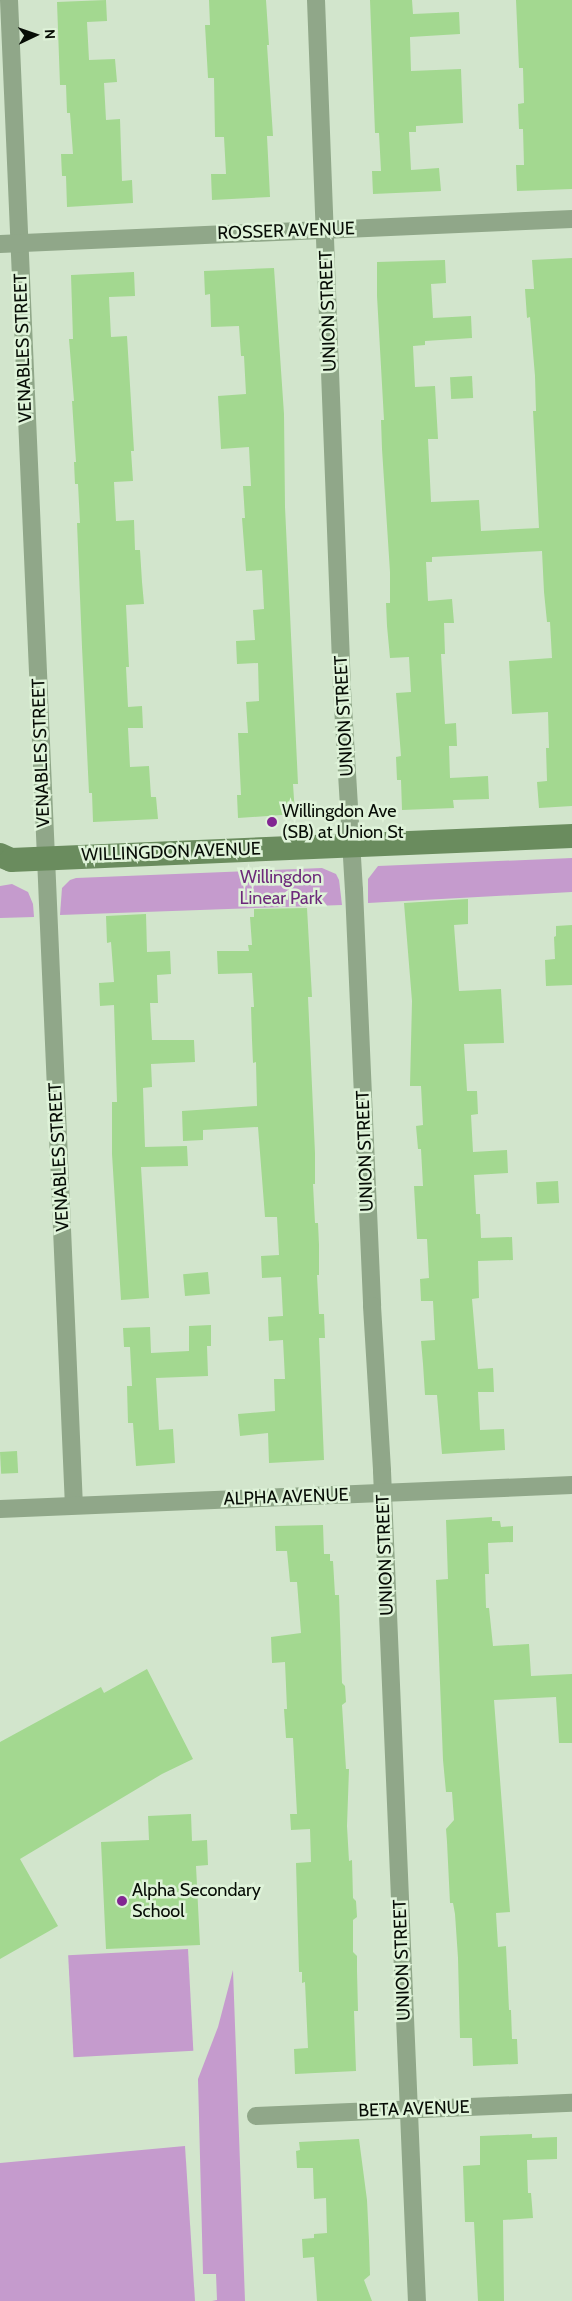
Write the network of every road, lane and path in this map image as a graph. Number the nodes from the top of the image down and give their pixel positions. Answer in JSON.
{"nodes":[{"id":1,"x":9,"y":0,"type":"edge"},
{"id":2,"x":316,"y":0,"type":"edge"},
{"id":3,"x":572,"y":219,"type":"edge"},
{"id":4,"x":326,"y":230,"type":"junction"},
{"id":5,"x":19,"y":243,"type":"junction"},
{"id":6,"x":0,"y":244,"type":"edge"},
{"id":7,"x":572,"y":836,"type":"edge"},
{"id":8,"x":351,"y":845,"type":"junction"},
{"id":9,"x":45,"y":858,"type":"junction"},
{"id":10,"x":4,"y":861,"type":"edge"},
{"id":11,"x":572,"y":1485,"type":"edge"},
{"id":12,"x":382,"y":1494,"type":"junction"},
{"id":13,"x":74,"y":1505,"type":"junction"},
{"id":14,"x":0,"y":1508,"type":"edge"},
{"id":15,"x":572,"y":2103,"type":"edge"},
{"id":16,"x":408,"y":2110,"type":"junction"},
{"id":17,"x":256,"y":2116,"type":"dead end"},
{"id":18,"x":417,"y":2301,"type":"edge"}],
"edges":[{"from":1,"to":5,"type":"street","name":"VENABLES STREET"},
{"from":2,"to":4,"type":"street","name":"UNION STREET"},
{"from":3,"to":4,"type":"street","name":"ROSSER AVENUE"},
{"from":4,"to":5,"type":"street","name":"ROSSER AVENUE"},
{"from":4,"to":8,"type":"street","name":"UNION STREET"},
{"from":5,"to":6,"type":"street","name":"ROSSER AVENUE"},
{"from":5,"to":9,"type":"street","name":"VENABLES STREET"},
{"from":7,"to":8,"type":"main road","name":"WILLINGDON AVENUE"},
{"from":8,"to":9,"type":"main road","name":"WILLINGDON AVENUE"},
{"from":8,"to":12,"type":"street","name":"UNION STREET"},
{"from":9,"to":10,"type":"main road","name":"WILLINGDON AVENUE"},
{"from":9,"to":13,"type":"street","name":"VENABLES STREET"},
{"from":11,"to":12,"type":"street","name":"ALPHA AVENUE"},
{"from":12,"to":13,"type":"street","name":"ALPHA AVENUE"},
{"from":12,"to":16,"type":"street","name":"UNION STREET"},
{"from":13,"to":14,"type":"street","name":"ALPHA AVENUE"},
{"from":15,"to":16,"type":"street","name":"BETA AVENUE"},
{"from":16,"to":17,"type":"street","name":"BETA AVENUE"},
{"from":16,"to":18,"type":"street","name":"UNION STREET"}]}
